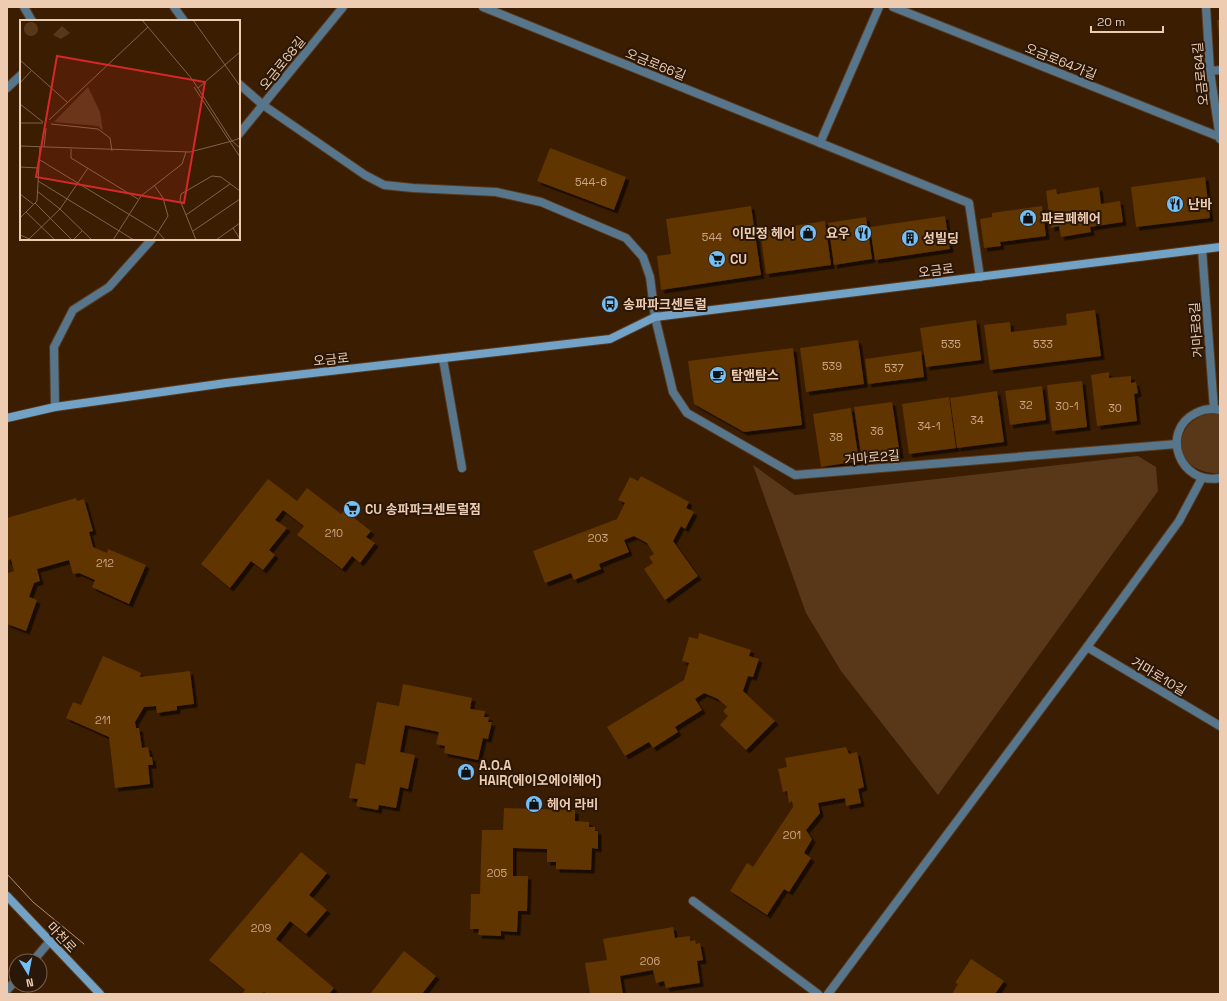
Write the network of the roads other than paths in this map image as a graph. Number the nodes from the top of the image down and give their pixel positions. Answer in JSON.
{"nodes":[{"id":1,"x":24,"y":7,"type":"edge"},
{"id":2,"x":174,"y":7,"type":"edge"},
{"id":3,"x":343,"y":7,"type":"edge"},
{"id":4,"x":484,"y":7,"type":"edge"},
{"id":5,"x":879,"y":7,"type":"edge"},
{"id":6,"x":893,"y":7,"type":"edge"},
{"id":7,"x":1206,"y":7,"type":"edge"},
{"id":8,"x":31,"y":20,"type":"edge"},
{"id":9,"x":183,"y":20,"type":"edge"},
{"id":10,"x":1220,"y":70,"type":"edge"},
{"id":11,"x":1210,"y":71,"type":"junction"},
{"id":12,"x":20,"y":76,"type":"edge"},
{"id":13,"x":240,"y":85,"type":"edge"},
{"id":14,"x":7,"y":88,"type":"edge"},
{"id":15,"x":263,"y":105,"type":"junction"},
{"id":16,"x":240,"y":133,"type":"edge"},
{"id":17,"x":1220,"y":138,"type":"edge"},
{"id":18,"x":820,"y":143,"type":"junction"},
{"id":19,"x":151,"y":240,"type":"edge"},
{"id":20,"x":1220,"y":246,"type":"edge"},
{"id":21,"x":1202,"y":249,"type":"junction"},
{"id":22,"x":980,"y":277,"type":"junction"},
{"id":23,"x":655,"y":318,"type":"junction"},
{"id":24,"x":443,"y":359,"type":"junction"},
{"id":25,"x":55,"y":407,"type":"junction"},
{"id":26,"x":1217,"y":409,"type":"edge"},
{"id":27,"x":7,"y":418,"type":"edge"},
{"id":28,"x":1177,"y":444,"type":"junction"},
{"id":29,"x":462,"y":468,"type":"dead end"},
{"id":30,"x":1202,"y":478,"type":"junction"},
{"id":31,"x":1220,"y":478,"type":"edge"},
{"id":32,"x":1087,"y":647,"type":"junction"},
{"id":33,"x":1220,"y":726,"type":"edge"},
{"id":34,"x":7,"y":896,"type":"edge"},
{"id":35,"x":693,"y":901,"type":"dead end"},
{"id":36,"x":50,"y":942,"type":"junction"},
{"id":37,"x":40,"y":953,"type":"edge"},
{"id":38,"x":100,"y":994,"type":"edge"},
{"id":39,"x":818,"y":994,"type":"edge"},
{"id":40,"x":828,"y":994,"type":"edge"}],
"edges":[{"from":1,"to":8,"type":"street"},
{"from":2,"to":9,"type":"street"},
{"from":3,"to":15,"type":"street","name":"오금로68길"},
{"from":4,"to":18,"type":"street","name":"오금로66길"},
{"from":5,"to":18,"type":"street"},
{"from":6,"to":17,"type":"street","name":"오금로64가길"},
{"from":7,"to":11,"type":"street","name":"오금로64길"},
{"from":10,"to":11,"type":"street"},
{"from":11,"to":17,"type":"street","name":"오금로64길"},
{"from":12,"to":14,"type":"street"},
{"from":13,"to":15,"type":"street"},
{"from":15,"to":16,"type":"street","name":"오금로68길"},
{"from":15,"to":23,"type":"street"},
{"from":18,"to":22,"type":"street","name":"오금로66길"},
{"from":19,"to":25,"type":"street"},
{"from":20,"to":21,"type":"main road","name":"오금로"},
{"from":21,"to":22,"type":"main road","name":"오금로"},
{"from":21,"to":26,"type":"street","name":"거마로8길"},
{"from":22,"to":23,"type":"main road","name":"오금로"},
{"from":23,"to":24,"type":"main road","name":"오금로"},
{"from":23,"to":28,"type":"street","name":"거마로2길"},
{"from":24,"to":25,"type":"main road","name":"오금로"},
{"from":24,"to":29,"type":"street"},
{"from":25,"to":27,"type":"main road","name":"오금로"},
{"from":26,"to":28,"type":"street"},
{"from":28,"to":30,"type":"street"},
{"from":30,"to":31,"type":"street"},
{"from":30,"to":32,"type":"street"},
{"from":32,"to":33,"type":"street","name":"거마로10길"},
{"from":32,"to":40,"type":"street"},
{"from":34,"to":36,"type":"main road","name":"마천로"},
{"from":35,"to":39,"type":"street"},
{"from":36,"to":37,"type":"street"},
{"from":36,"to":38,"type":"main road","name":"마천로"}]}
